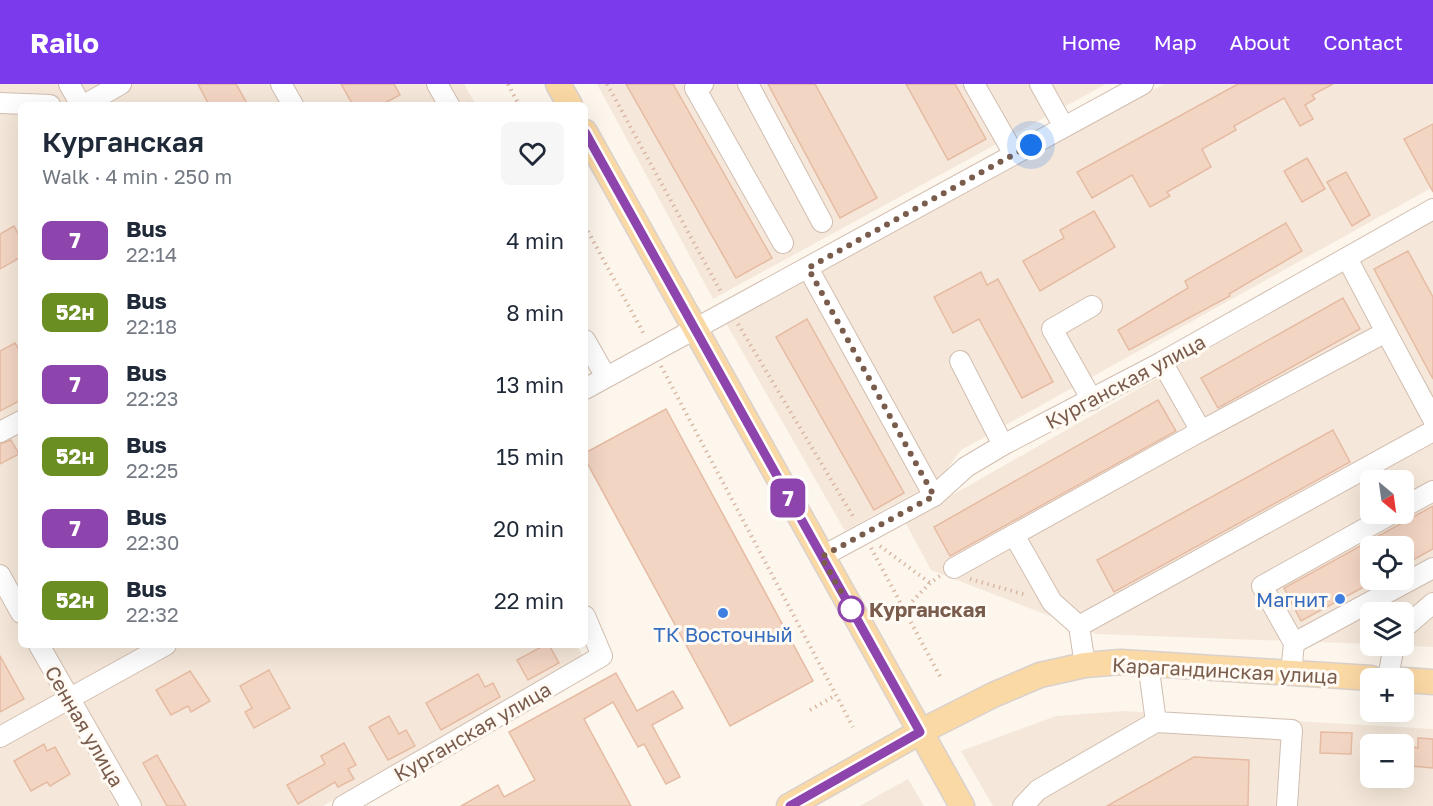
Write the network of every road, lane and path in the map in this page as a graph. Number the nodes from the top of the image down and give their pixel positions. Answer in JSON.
{"nodes":[{"id":1,"x":69,"y":84,"type":"edge"},
{"id":2,"x":121,"y":84,"type":"edge"},
{"id":3,"x":281,"y":84,"type":"edge"},
{"id":4,"x":436,"y":84,"type":"edge"},
{"id":5,"x":508,"y":84,"type":"edge"},
{"id":6,"x":558,"y":84,"type":"edge"},
{"id":7,"x":607,"y":84,"type":"edge"},
{"id":8,"x":748,"y":84,"type":"edge"},
{"id":9,"x":974,"y":84,"type":"edge"},
{"id":10,"x":1040,"y":84,"type":"edge"},
{"id":11,"x":1143,"y":84,"type":"edge"},
{"id":12,"x":697,"y":85,"type":"edge"},
{"id":13,"x":80,"y":102,"type":"edge"},
{"id":14,"x":88,"y":102,"type":"edge"},
{"id":15,"x":291,"y":102,"type":"edge"},
{"id":16,"x":447,"y":102,"type":"edge"},
{"id":17,"x":517,"y":102,"type":"edge"},
{"id":18,"x":568,"y":102,"type":"edge"},
{"id":19,"x":0,"y":103,"type":"edge"},
{"id":20,"x":18,"y":104,"type":"edge"},
{"id":21,"x":1064,"y":127,"type":"junction"},
{"id":22,"x":588,"y":137,"type":"edge"},
{"id":23,"x":1014,"y":154,"type":"junction"},
{"id":24,"x":1433,"y":209,"type":"edge"},
{"id":25,"x":822,"y":222,"type":"dead end"},
{"id":26,"x":588,"y":232,"type":"edge"},
{"id":27,"x":783,"y":243,"type":"dead end"},
{"id":28,"x":1347,"y":258,"type":"junction"},
{"id":29,"x":808,"y":268,"type":"junction"},
{"id":30,"x":1092,"y":306,"type":"dead end"},
{"id":31,"x":730,"y":310,"type":"junction"},
{"id":32,"x":694,"y":328,"type":"junction"},
{"id":33,"x":1386,"y":332,"type":"junction"},
{"id":34,"x":588,"y":345,"type":"edge"},
{"id":35,"x":652,"y":350,"type":"junction"},
{"id":36,"x":960,"y":361,"type":"dead end"},
{"id":37,"x":1162,"y":362,"type":"junction"},
{"id":38,"x":606,"y":377,"type":"junction"},
{"id":39,"x":588,"y":387,"type":"edge"},
{"id":40,"x":1092,"y":400,"type":"junction"},
{"id":41,"x":1433,"y":418,"type":"edge"},
{"id":42,"x":18,"y":423,"type":"edge"},
{"id":43,"x":1201,"y":431,"type":"junction"},
{"id":44,"x":1433,"y":431,"type":"edge"},
{"id":45,"x":0,"y":432,"type":"edge"},
{"id":46,"x":1003,"y":445,"type":"junction"},
{"id":47,"x":1433,"y":491,"type":"edge"},
{"id":48,"x":934,"y":496,"type":"junction"},
{"id":49,"x":1414,"y":501,"type":"edge"},
{"id":50,"x":1373,"y":524,"type":"edge"},
{"id":51,"x":864,"y":534,"type":"junction"},
{"id":52,"x":1014,"y":535,"type":"junction"},
{"id":53,"x":821,"y":557,"type":"junction"},
{"id":54,"x":1433,"y":568,"type":"edge"},
{"id":55,"x":950,"y":571,"type":"junction"},
{"id":56,"x":0,"y":576,"type":"edge"},
{"id":57,"x":930,"y":583,"type":"junction"},
{"id":58,"x":1052,"y":602,"type":"junction"},
{"id":59,"x":1433,"y":603,"type":"edge"},
{"id":60,"x":18,"y":608,"type":"edge"},
{"id":61,"x":904,"y":610,"type":"junction"},
{"id":62,"x":1414,"y":619,"type":"edge"},
{"id":63,"x":588,"y":623,"type":"edge"},
{"id":64,"x":1079,"y":626,"type":"junction"},
{"id":65,"x":1294,"y":643,"type":"junction"},
{"id":66,"x":41,"y":648,"type":"edge"},
{"id":67,"x":161,"y":648,"type":"edge"},
{"id":68,"x":1148,"y":663,"type":"junction"},
{"id":69,"x":1085,"y":665,"type":"junction"},
{"id":70,"x":1291,"y":673,"type":"junction"},
{"id":71,"x":1360,"y":677,"type":"edge"},
{"id":72,"x":942,"y":680,"type":"dead end"},
{"id":73,"x":1414,"y":681,"type":"edge"},
{"id":74,"x":1433,"y":682,"type":"edge"},
{"id":75,"x":836,"y":695,"type":"junction"},
{"id":76,"x":69,"y":699,"type":"junction"},
{"id":77,"x":810,"y":710,"type":"dead end"},
{"id":78,"x":1156,"y":722,"type":"junction"},
{"id":79,"x":853,"y":727,"type":"dead end"},
{"id":80,"x":920,"y":732,"type":"junction"},
{"id":81,"x":0,"y":737,"type":"edge"},
{"id":82,"x":131,"y":806,"type":"edge"},
{"id":83,"x":342,"y":806,"type":"edge"},
{"id":84,"x":789,"y":806,"type":"edge"},
{"id":85,"x":962,"y":806,"type":"edge"},
{"id":86,"x":1023,"y":806,"type":"edge"},
{"id":87,"x":1287,"y":806,"type":"edge"}],
"edges":[{"from":1,"to":13,"type":"street"},
{"from":2,"to":14,"type":"street"},
{"from":3,"to":15,"type":"street"},
{"from":4,"to":16,"type":"street"},
{"from":5,"to":17,"type":"path"},
{"from":6,"to":18,"type":"main road"},
{"from":7,"to":31,"type":"path"},
{"from":8,"to":25,"type":"street"},
{"from":9,"to":23,"type":"street"},
{"from":10,"to":21,"type":"street"},
{"from":11,"to":21,"type":"street"},
{"from":12,"to":27,"type":"street"},
{"from":19,"to":20,"type":"street"},
{"from":21,"to":23,"type":"street"},
{"from":22,"to":32,"type":"main road"},
{"from":23,"to":29,"type":"street"},
{"from":24,"to":28,"type":"street","name":"Курганская улица"},
{"from":26,"to":35,"type":"path"},
{"from":28,"to":33,"type":"street"},
{"from":28,"to":37,"type":"street","name":"Курганская улица"},
{"from":29,"to":31,"type":"street"},
{"from":29,"to":48,"type":"street"},
{"from":30,"to":40,"type":"street"},
{"from":31,"to":32,"type":"street"},
{"from":31,"to":51,"type":"path"},
{"from":32,"to":35,"type":"street"},
{"from":32,"to":53,"type":"main road"},
{"from":33,"to":41,"type":"street"},
{"from":33,"to":43,"type":"street"},
{"from":34,"to":38,"type":"street"},
{"from":35,"to":38,"type":"street"},
{"from":35,"to":75,"type":"path"},
{"from":36,"to":46,"type":"street"},
{"from":37,"to":40,"type":"street","name":"Курганская улица"},
{"from":37,"to":43,"type":"street"},
{"from":38,"to":39,"type":"street"},
{"from":40,"to":46,"type":"street","name":"Курганская улица"},
{"from":42,"to":45,"type":"street"},
{"from":43,"to":52,"type":"street"},
{"from":44,"to":64,"type":"street"},
{"from":46,"to":48,"type":"street","name":"Курганская улица"},
{"from":47,"to":49,"type":"street"},
{"from":48,"to":51,"type":"street","name":"Курганская улица"},
{"from":50,"to":65,"type":"street"},
{"from":51,"to":53,"type":"street","name":"Курганская улица"},
{"from":51,"to":57,"type":"path"},
{"from":51,"to":61,"type":"path"},
{"from":52,"to":55,"type":"street"},
{"from":52,"to":58,"type":"street"},
{"from":53,"to":80,"type":"main road"},
{"from":54,"to":65,"type":"street"},
{"from":55,"to":57,"type":"path"},
{"from":55,"to":58,"type":"path"},
{"from":56,"to":60,"type":"street"},
{"from":57,"to":61,"type":"path"},
{"from":58,"to":64,"type":"street"},
{"from":59,"to":62,"type":"street"},
{"from":61,"to":72,"type":"path"},
{"from":63,"to":83,"type":"street","name":"Курганская улица"},
{"from":64,"to":69,"type":"street"},
{"from":65,"to":70,"type":"street"},
{"from":66,"to":76,"type":"street","name":"Сенная улица"},
{"from":67,"to":76,"type":"street"},
{"from":68,"to":69,"type":"main road","name":"Карагандинская улица"},
{"from":68,"to":70,"type":"main road","name":"Карагандинская улица"},
{"from":68,"to":78,"type":"street"},
{"from":69,"to":80,"type":"main road","name":"Карагандинская улица"},
{"from":70,"to":71,"type":"main road","name":"Карагандинская улица"},
{"from":73,"to":74,"type":"main road"},
{"from":75,"to":77,"type":"path"},
{"from":75,"to":79,"type":"path"},
{"from":76,"to":81,"type":"street"},
{"from":76,"to":82,"type":"street","name":"Сенная улица"},
{"from":78,"to":86,"type":"street"},
{"from":78,"to":87,"type":"street"},
{"from":80,"to":84,"type":"main road","name":"Карагандинская улица"},
{"from":80,"to":85,"type":"main road"}]}
